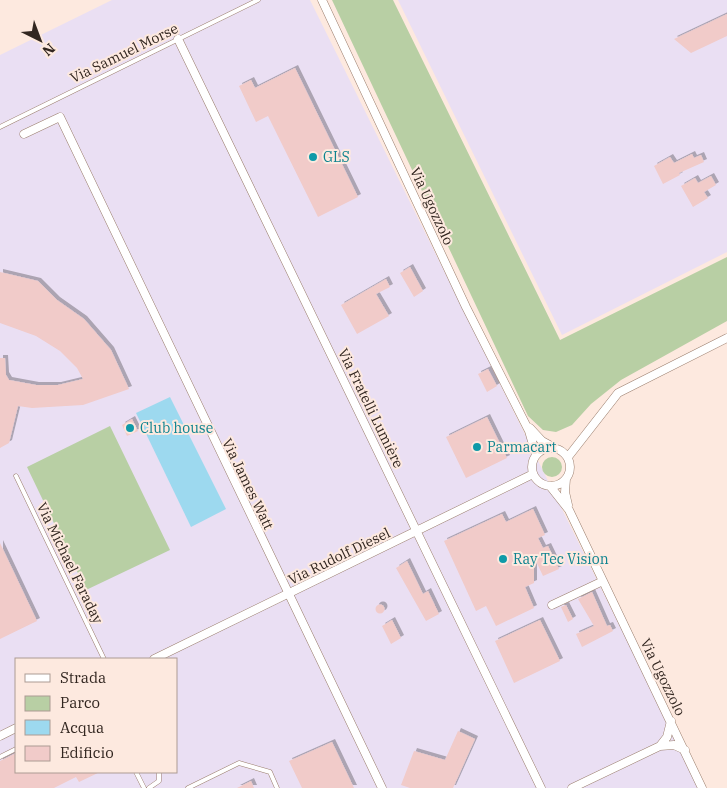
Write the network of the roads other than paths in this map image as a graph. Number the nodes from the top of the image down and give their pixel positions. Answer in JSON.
{"nodes":[{"id":1,"x":258,"y":0,"type":"edge"},
{"id":2,"x":322,"y":0,"type":"edge"},
{"id":3,"x":178,"y":39,"type":"junction"},
{"id":4,"x":0,"y":127,"type":"edge"},
{"id":5,"x":24,"y":134,"type":"dead end"},
{"id":6,"x":727,"y":338,"type":"edge"},
{"id":7,"x":524,"y":420,"type":"junction"},
{"id":8,"x":553,"y":447,"type":"junction"},
{"id":9,"x":536,"y":455,"type":"junction"},
{"id":10,"x":568,"y":456,"type":"junction"},
{"id":11,"x":533,"y":474,"type":"junction"},
{"id":12,"x":16,"y":476,"type":"dead end"},
{"id":13,"x":566,"y":479,"type":"junction"},
{"id":14,"x":550,"y":486,"type":"junction"},
{"id":15,"x":569,"y":510,"type":"junction"},
{"id":16,"x":417,"y":532,"type":"junction"},
{"id":17,"x":603,"y":581,"type":"junction"},
{"id":18,"x":288,"y":595,"type":"junction"},
{"id":19,"x":552,"y":604,"type":"dead end"},
{"id":20,"x":104,"y":658,"type":"edge"},
{"id":21,"x":156,"y":658,"type":"edge"},
{"id":22,"x":671,"y":722,"type":"junction"},
{"id":23,"x":15,"y":728,"type":"edge"},
{"id":24,"x":0,"y":736,"type":"edge"},
{"id":25,"x":660,"y":746,"type":"junction"},
{"id":26,"x":15,"y":750,"type":"edge"},
{"id":27,"x":685,"y":750,"type":"junction"},
{"id":28,"x":0,"y":757,"type":"edge"},
{"id":29,"x":136,"y":773,"type":"edge"},
{"id":30,"x":159,"y":773,"type":"edge"},
{"id":31,"x":702,"y":787,"type":"edge"},
{"id":32,"x":144,"y":788,"type":"edge"},
{"id":33,"x":149,"y":788,"type":"edge"},
{"id":34,"x":188,"y":788,"type":"edge"},
{"id":35,"x":277,"y":788,"type":"edge"},
{"id":36,"x":382,"y":788,"type":"edge"},
{"id":37,"x":541,"y":788,"type":"edge"},
{"id":38,"x":572,"y":788,"type":"edge"}],
"edges":[{"from":1,"to":3,"type":"lane","name":"Via Samuel Morse"},
{"from":2,"to":7,"type":"street","name":"Via Ugozzolo"},
{"from":3,"to":4,"type":"lane","name":"Via Samuel Morse"},
{"from":3,"to":16,"type":"street","name":"Via Fratelli Lumière"},
{"from":5,"to":18,"type":"street","name":"Via James Watt"},
{"from":6,"to":10,"type":"street"},
{"from":7,"to":8,"type":"street","name":"Via Ugozzolo"},
{"from":7,"to":9,"type":"street","name":"Via Ugozzolo"},
{"from":8,"to":9,"type":"street"},
{"from":8,"to":10,"type":"street"},
{"from":9,"to":11,"type":"street"},
{"from":10,"to":13,"type":"street"},
{"from":11,"to":14,"type":"street"},
{"from":11,"to":16,"type":"street","name":"Via Rudolf Diesel"},
{"from":12,"to":20,"type":"lane","name":"Via Michael Faraday"},
{"from":13,"to":14,"type":"street"},
{"from":13,"to":15,"type":"street","name":"Via Ugozzolo"},
{"from":14,"to":15,"type":"street","name":"Via Ugozzolo"},
{"from":15,"to":17,"type":"street","name":"Via Ugozzolo"},
{"from":16,"to":18,"type":"street","name":"Via Rudolf Diesel"},
{"from":16,"to":37,"type":"street","name":"Via Fratelli Lumière"},
{"from":17,"to":19,"type":"street"},
{"from":17,"to":22,"type":"street","name":"Via Ugozzolo"},
{"from":18,"to":21,"type":"street","name":"Via Rudolf Diesel"},
{"from":18,"to":36,"type":"street","name":"Via James Watt"},
{"from":22,"to":25,"type":"street"},
{"from":22,"to":27,"type":"street","name":"Via Ugozzolo"},
{"from":23,"to":24,"type":"street"},
{"from":25,"to":27,"type":"street"},
{"from":25,"to":38,"type":"street"},
{"from":26,"to":28,"type":"lane"},
{"from":27,"to":31,"type":"street","name":"Via Ugozzolo"},
{"from":29,"to":32,"type":"lane"},
{"from":30,"to":33,"type":"lane"},
{"from":34,"to":35,"type":"lane"}]}
